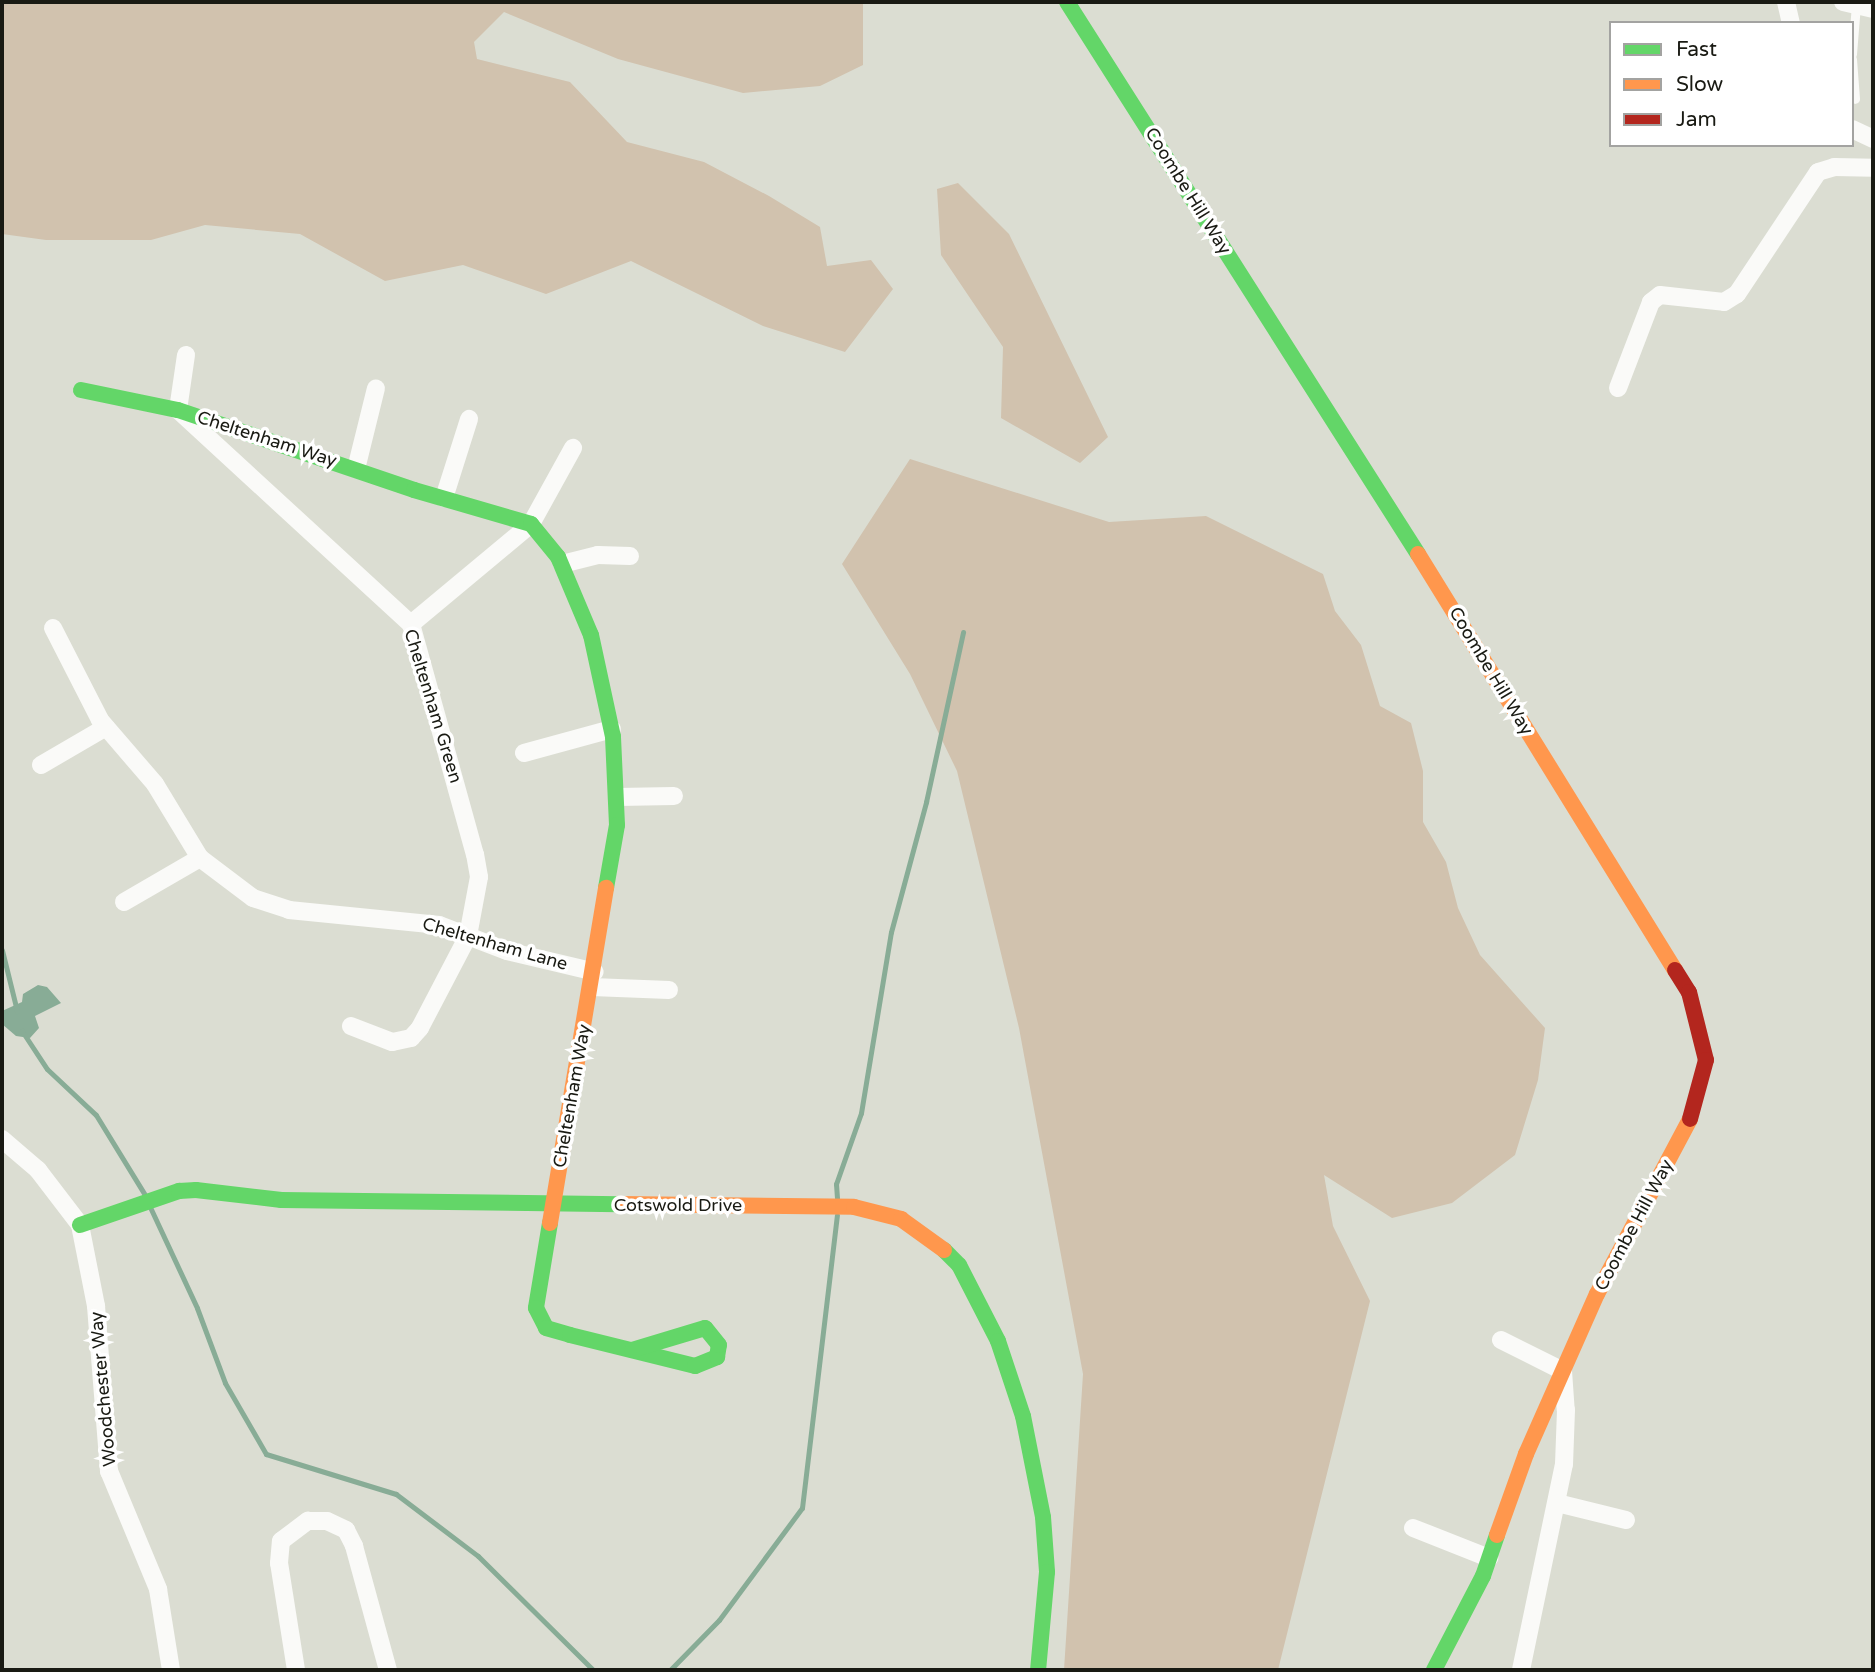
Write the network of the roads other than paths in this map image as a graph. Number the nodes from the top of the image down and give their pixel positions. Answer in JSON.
{"nodes":[{"id":1,"x":1067,"y":2,"type":"edge"},
{"id":2,"x":1786,"y":2,"type":"edge"},
{"id":3,"x":1857,"y":5,"type":"edge"},
{"id":4,"x":1791,"y":21,"type":"edge"},
{"id":5,"x":1854,"y":36,"type":"edge"},
{"id":6,"x":1854,"y":85,"type":"edge"},
{"id":7,"x":1855,"y":99,"type":"dead end"},
{"id":8,"x":1854,"y":130,"type":"edge"},
{"id":9,"x":1873,"y":139,"type":"edge"},
{"id":10,"x":1873,"y":168,"type":"edge"},
{"id":11,"x":186,"y":355,"type":"dead end"},
{"id":12,"x":376,"y":388,"type":"dead end"},
{"id":13,"x":1618,"y":388,"type":"dead end"},
{"id":14,"x":81,"y":390,"type":"dead end"},
{"id":15,"x":178,"y":410,"type":"junction"},
{"id":16,"x":469,"y":419,"type":"dead end"},
{"id":17,"x":254,"y":433,"type":"junction"},
{"id":18,"x":573,"y":448,"type":"dead end"},
{"id":19,"x":236,"y":464,"type":"junction"},
{"id":20,"x":356,"y":469,"type":"junction"},
{"id":21,"x":444,"y":498,"type":"junction"},
{"id":22,"x":531,"y":524,"type":"junction"},
{"id":23,"x":631,"y":556,"type":"dead end"},
{"id":24,"x":562,"y":564,"type":"junction"},
{"id":25,"x":411,"y":624,"type":"junction"},
{"id":26,"x":52,"y":628,"type":"dead end"},
{"id":27,"x":106,"y":727,"type":"junction"},
{"id":28,"x":612,"y":729,"type":"junction"},
{"id":29,"x":524,"y":752,"type":"dead end"},
{"id":30,"x":41,"y":765,"type":"dead end"},
{"id":31,"x":674,"y":796,"type":"dead end"},
{"id":32,"x":618,"y":797,"type":"junction"},
{"id":33,"x":200,"y":858,"type":"junction"},
{"id":34,"x":124,"y":902,"type":"dead end"},
{"id":35,"x":468,"y":936,"type":"junction"},
{"id":36,"x":593,"y":980,"type":"junction"},
{"id":37,"x":669,"y":990,"type":"dead end"},
{"id":38,"x":351,"y":1026,"type":"dead end"},
{"id":39,"x":2,"y":1139,"type":"edge"},
{"id":40,"x":553,"y":1205,"type":"junction"},
{"id":41,"x":80,"y":1225,"type":"junction"},
{"id":42,"x":1501,"y":1339,"type":"dead end"},
{"id":43,"x":632,"y":1350,"type":"junction"},
{"id":44,"x":1563,"y":1371,"type":"junction"},
{"id":45,"x":1532,"y":1441,"type":"junction"},
{"id":46,"x":1566,"y":1446,"type":"junction"},
{"id":47,"x":1557,"y":1503,"type":"junction"},
{"id":48,"x":1626,"y":1520,"type":"dead end"},
{"id":49,"x":1413,"y":1528,"type":"dead end"},
{"id":50,"x":1489,"y":1558,"type":"junction"},
{"id":51,"x":171,"y":1670,"type":"edge"},
{"id":52,"x":296,"y":1670,"type":"edge"},
{"id":53,"x":388,"y":1670,"type":"edge"},
{"id":54,"x":1038,"y":1670,"type":"edge"},
{"id":55,"x":1434,"y":1670,"type":"edge"},
{"id":56,"x":1521,"y":1670,"type":"edge"}],
"edges":[{"from":1,"to":44,"type":"street","name":"Coombe Hill Way"},
{"from":2,"to":4,"type":"street"},
{"from":3,"to":5,"type":"lane"},
{"from":6,"to":7,"type":"lane"},
{"from":8,"to":9,"type":"street"},
{"from":10,"to":13,"type":"street"},
{"from":11,"to":15,"type":"street","name":"Cheltenham Way"},
{"from":12,"to":20,"type":"street","name":"Cheltenham Way"},
{"from":14,"to":15,"type":"street","name":"Cheltenham Way"},
{"from":15,"to":17,"type":"street","name":"Cheltenham Way"},
{"from":15,"to":19,"type":"street","name":"Cheltenham Green"},
{"from":16,"to":21,"type":"street"},
{"from":17,"to":19,"type":"street"},
{"from":17,"to":20,"type":"street","name":"Cheltenham Way"},
{"from":18,"to":22,"type":"street"},
{"from":19,"to":25,"type":"street","name":"Cheltenham Green"},
{"from":20,"to":21,"type":"street","name":"Cheltenham Way"},
{"from":21,"to":22,"type":"street","name":"Cheltenham Way"},
{"from":22,"to":24,"type":"street","name":"Cheltenham Way"},
{"from":22,"to":25,"type":"street"},
{"from":23,"to":24,"type":"street"},
{"from":24,"to":28,"type":"street","name":"Cheltenham Way"},
{"from":25,"to":35,"type":"street","name":"Cheltenham Green"},
{"from":26,"to":27,"type":"street","name":"Cheltenham Lane"},
{"from":27,"to":30,"type":"street"},
{"from":27,"to":33,"type":"street","name":"Cheltenham Lane"},
{"from":28,"to":29,"type":"street"},
{"from":28,"to":32,"type":"street","name":"Cheltenham Way"},
{"from":31,"to":32,"type":"street"},
{"from":32,"to":36,"type":"street","name":"Cheltenham Way"},
{"from":33,"to":34,"type":"street"},
{"from":33,"to":35,"type":"street","name":"Cheltenham Lane"},
{"from":35,"to":36,"type":"street","name":"Cheltenham Lane"},
{"from":35,"to":38,"type":"street","name":"Cheltenham Green"},
{"from":36,"to":37,"type":"street"},
{"from":36,"to":40,"type":"street","name":"Cheltenham Way"},
{"from":39,"to":41,"type":"street"},
{"from":40,"to":41,"type":"street","name":"Cotswold Drive"},
{"from":40,"to":43,"type":"street","name":"Cheltenham Way"},
{"from":40,"to":54,"type":"street","name":"Cotswold Drive"},
{"from":41,"to":51,"type":"street","name":"Woodchester Way"},
{"from":42,"to":44,"type":"street"},
{"from":43,"to":43,"type":"street","name":"Cheltenham Way"},
{"from":44,"to":45,"type":"street","name":"Coombe Hill Way"},
{"from":44,"to":46,"type":"street","name":"Coombe Hill Way"},
{"from":45,"to":46,"type":"street"},
{"from":45,"to":50,"type":"street","name":"Coombe Hill Way"},
{"from":46,"to":47,"type":"street","name":"Coombe Hill Way"},
{"from":47,"to":48,"type":"street"},
{"from":47,"to":56,"type":"street","name":"Coombe Hill Way"},
{"from":49,"to":50,"type":"street"},
{"from":50,"to":55,"type":"street","name":"Coombe Hill Way"},
{"from":52,"to":53,"type":"street"}]}
